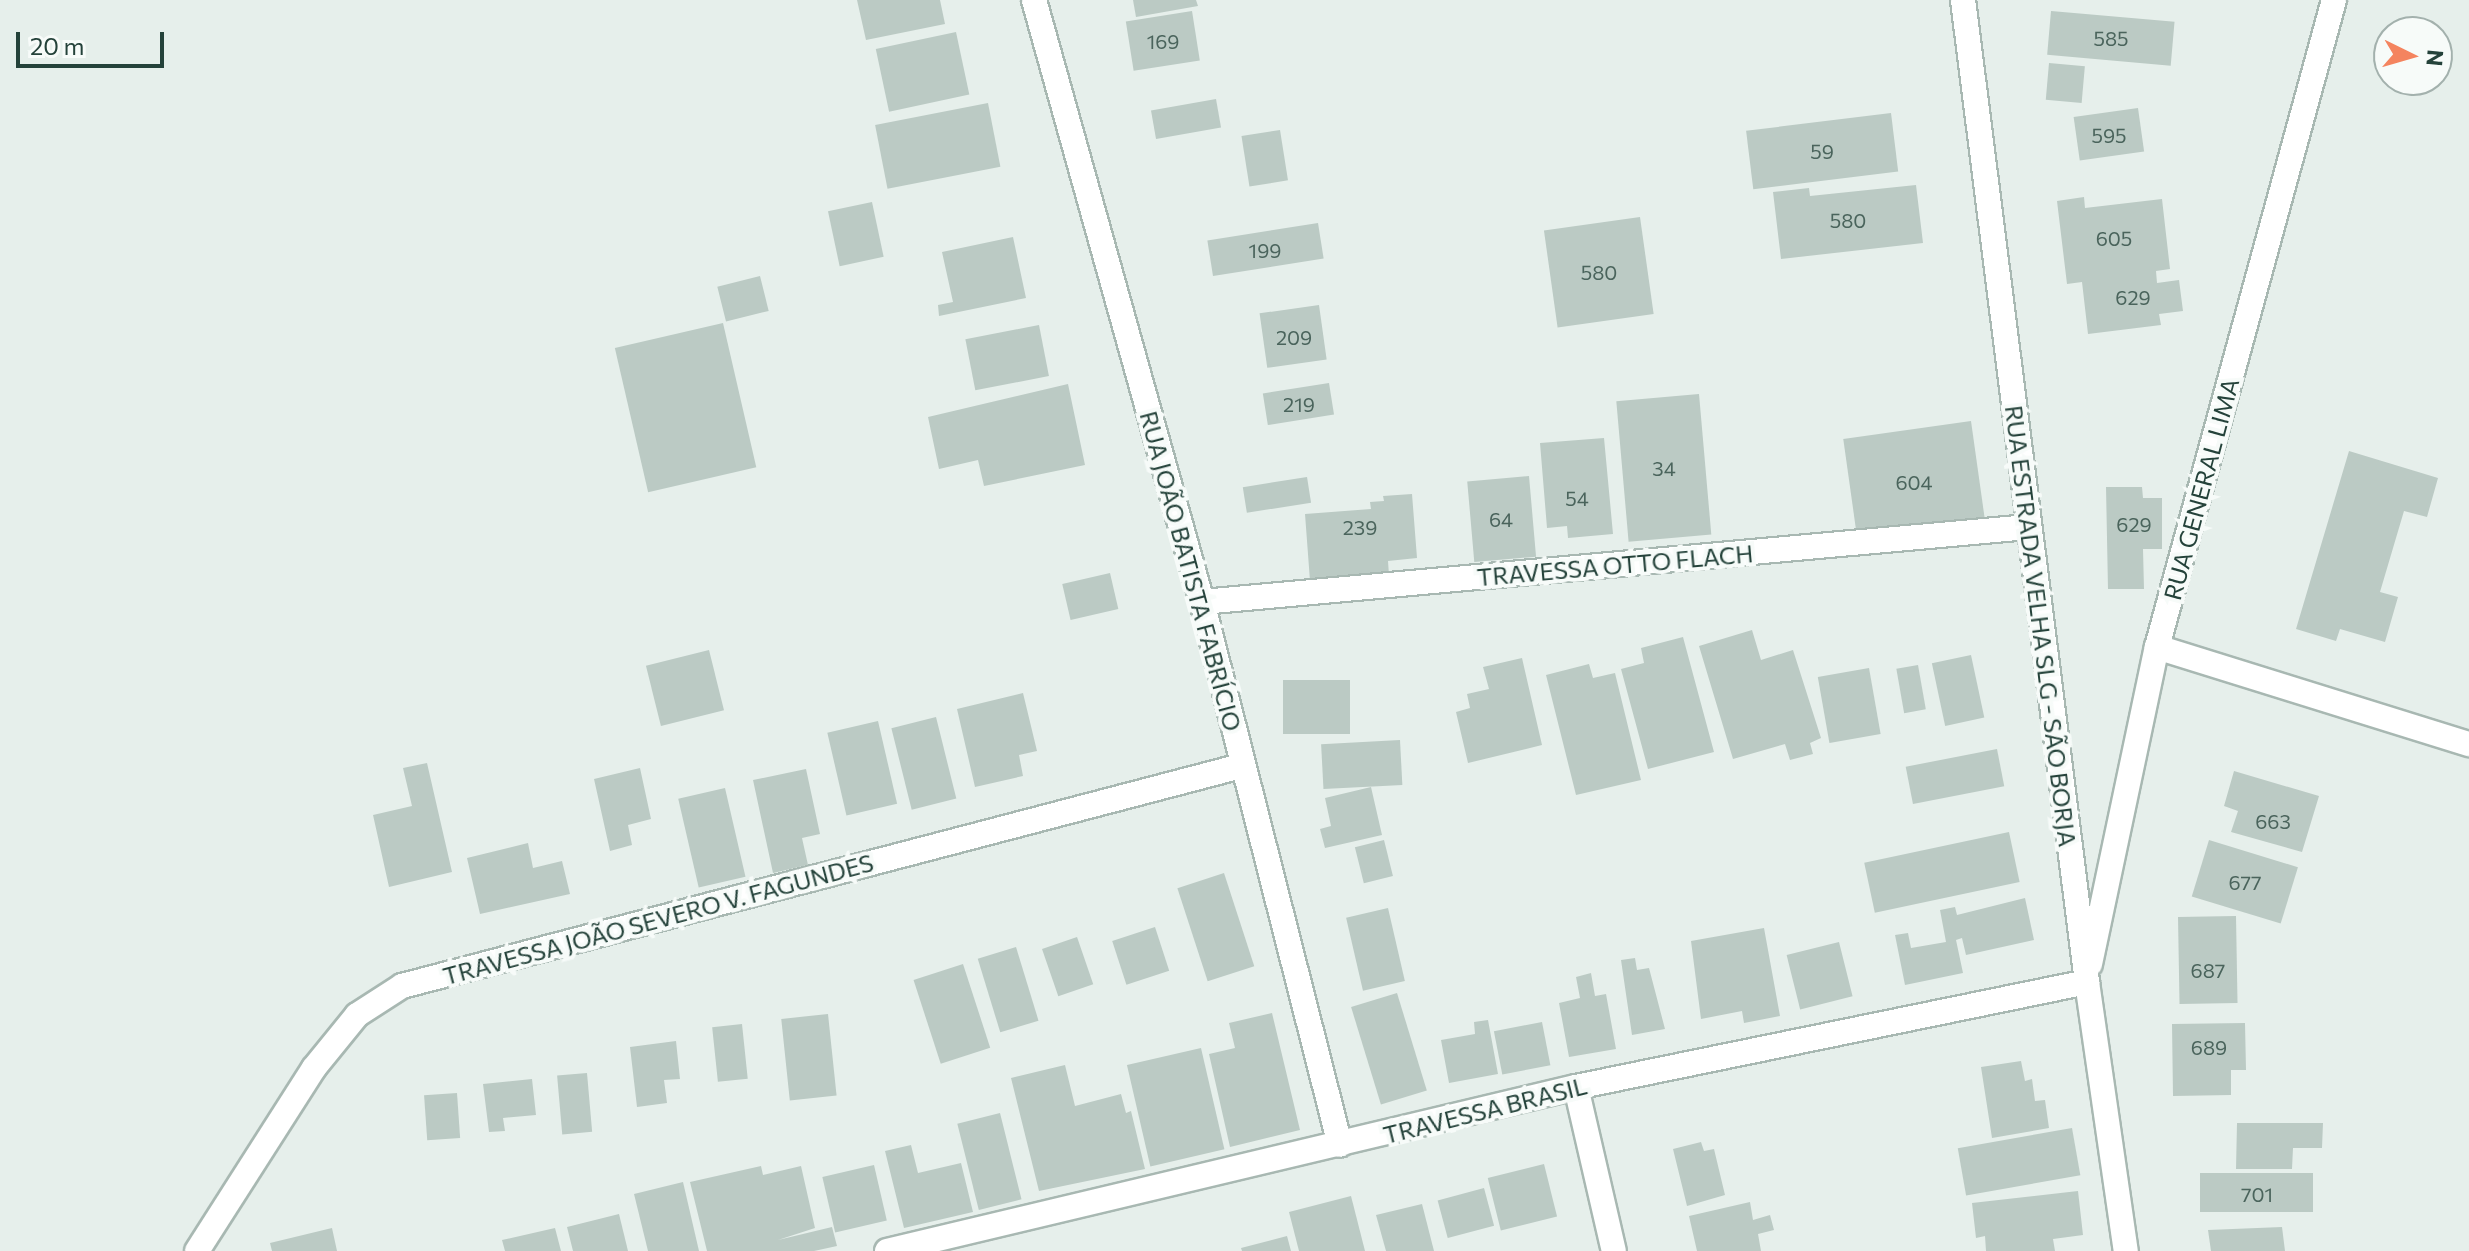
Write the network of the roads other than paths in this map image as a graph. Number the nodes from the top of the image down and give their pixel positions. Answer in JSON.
{"nodes":[{"id":1,"x":1034,"y":0,"type":"edge"},
{"id":2,"x":1963,"y":0,"type":"edge"},
{"id":3,"x":2334,"y":0,"type":"edge"},
{"id":4,"x":2028,"y":527,"type":"junction"},
{"id":5,"x":1202,"y":602,"type":"junction"},
{"id":6,"x":2157,"y":647,"type":"junction"},
{"id":7,"x":2469,"y":744,"type":"edge"},
{"id":8,"x":1241,"y":766,"type":"junction"},
{"id":9,"x":2087,"y":982,"type":"junction"},
{"id":10,"x":1576,"y":1087,"type":"junction"},
{"id":11,"x":1340,"y":1145,"type":"junction"},
{"id":12,"x":197,"y":1251,"type":"edge"},
{"id":13,"x":887,"y":1251,"type":"edge"},
{"id":14,"x":1614,"y":1251,"type":"edge"},
{"id":15,"x":2126,"y":1251,"type":"edge"}],
"edges":[{"from":1,"to":5,"type":"street","name":"RUA JOÃO BATISTA FABRÍCIO"},
{"from":2,"to":4,"type":"street","name":"RUA ESTRADA VELHA SLG - SÃO BORJA"},
{"from":3,"to":6,"type":"street","name":"RUA GENERAL LIMA"},
{"from":4,"to":5,"type":"street","name":"TRAVESSA OTTO FLACH"},
{"from":4,"to":9,"type":"street","name":"RUA ESTRADA VELHA SLG - SÃO BORJA"},
{"from":5,"to":8,"type":"street","name":"RUA JOÃO BATISTA FABRÍCIO"},
{"from":6,"to":7,"type":"street"},
{"from":6,"to":9,"type":"street","name":"RUA GENERAL LIMA"},
{"from":8,"to":11,"type":"street","name":"RUA JOÃO BATISTA FABRÍCIO"},
{"from":8,"to":12,"type":"street","name":"TRAVESSA JOÃO SEVERO V. FAGUNDES"},
{"from":9,"to":10,"type":"street","name":"TRAVESSA BRASIL"},
{"from":9,"to":15,"type":"street","name":"RUA ESTRADA VELHA SLG - SÃO BORJA"},
{"from":10,"to":11,"type":"street","name":"TRAVESSA BRASIL"},
{"from":10,"to":14,"type":"street"},
{"from":11,"to":13,"type":"street","name":"TRAVESSA BRASIL"}]}
